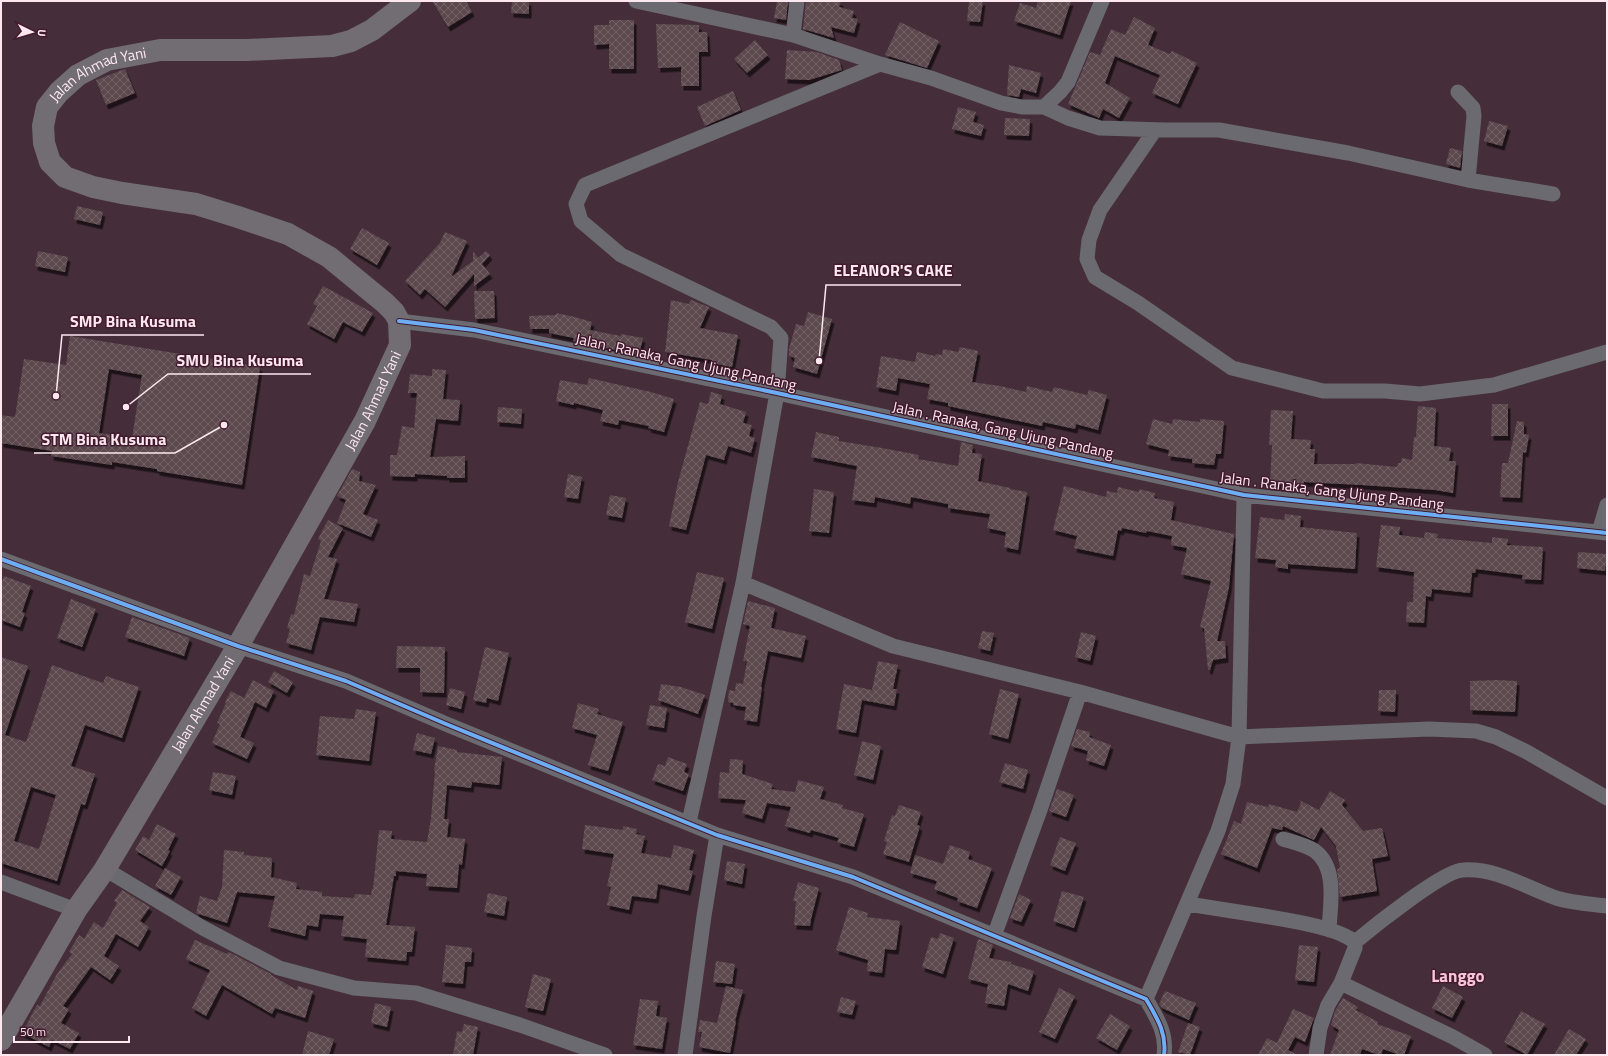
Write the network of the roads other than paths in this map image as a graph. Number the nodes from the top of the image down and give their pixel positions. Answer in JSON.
{"nodes":[{"id":1,"x":410,"y":1,"type":"edge"},
{"id":2,"x":636,"y":1,"type":"edge"},
{"id":3,"x":797,"y":1,"type":"edge"},
{"id":4,"x":1102,"y":1,"type":"edge"},
{"id":5,"x":793,"y":35,"type":"junction"},
{"id":6,"x":880,"y":64,"type":"junction"},
{"id":7,"x":1458,"y":92,"type":"dead end"},
{"id":8,"x":1044,"y":107,"type":"junction"},
{"id":9,"x":1155,"y":130,"type":"junction"},
{"id":10,"x":1468,"y":180,"type":"junction"},
{"id":11,"x":1553,"y":194,"type":"dead end"},
{"id":12,"x":399,"y":321,"type":"junction"},
{"id":13,"x":1607,"y":352,"type":"edge"},
{"id":14,"x":777,"y":393,"type":"junction"},
{"id":15,"x":1244,"y":496,"type":"junction"},
{"id":16,"x":1607,"y":505,"type":"edge"},
{"id":17,"x":1603,"y":533,"type":"edge"},
{"id":18,"x":1,"y":559,"type":"edge"},
{"id":19,"x":743,"y":583,"type":"junction"},
{"id":20,"x":238,"y":646,"type":"junction"},
{"id":21,"x":1080,"y":692,"type":"junction"},
{"id":22,"x":1239,"y":737,"type":"junction"},
{"id":23,"x":1607,"y":798,"type":"edge"},
{"id":24,"x":689,"y":822,"type":"junction"},
{"id":25,"x":717,"y":835,"type":"junction"},
{"id":26,"x":1283,"y":839,"type":"dead end"},
{"id":27,"x":105,"y":869,"type":"junction"},
{"id":28,"x":1,"y":882,"type":"edge"},
{"id":29,"x":1188,"y":904,"type":"junction"},
{"id":30,"x":1607,"y":906,"type":"edge"},
{"id":31,"x":76,"y":910,"type":"junction"},
{"id":32,"x":1329,"y":930,"type":"junction"},
{"id":33,"x":994,"y":936,"type":"junction"},
{"id":34,"x":1355,"y":942,"type":"junction"},
{"id":35,"x":1341,"y":983,"type":"junction"},
{"id":36,"x":1146,"y":999,"type":"junction"},
{"id":37,"x":1,"y":1040,"type":"edge"},
{"id":38,"x":605,"y":1055,"type":"edge"},
{"id":39,"x":685,"y":1055,"type":"edge"},
{"id":40,"x":1164,"y":1055,"type":"edge"},
{"id":41,"x":1316,"y":1055,"type":"edge"},
{"id":42,"x":1485,"y":1055,"type":"edge"}],
"edges":[{"from":1,"to":12,"type":"highway","name":"Jalan Ahmad Yani"},
{"from":2,"to":5,"type":"street"},
{"from":3,"to":5,"type":"street"},
{"from":4,"to":8,"type":"street"},
{"from":5,"to":6,"type":"street"},
{"from":6,"to":8,"type":"street"},
{"from":6,"to":14,"type":"street"},
{"from":7,"to":10,"type":"street"},
{"from":8,"to":9,"type":"street"},
{"from":9,"to":10,"type":"street"},
{"from":9,"to":13,"type":"street"},
{"from":10,"to":11,"type":"street"},
{"from":12,"to":14,"type":"street","name":"Jalan . Ranaka, Gang Ujung Pandang"},
{"from":12,"to":20,"type":"highway","name":"Jalan Ahmad Yani"},
{"from":14,"to":15,"type":"street","name":"Jalan . Ranaka, Gang Ujung Pandang"},
{"from":14,"to":19,"type":"street"},
{"from":15,"to":17,"type":"street","name":"Jalan . Ranaka, Gang Ujung Pandang"},
{"from":15,"to":22,"type":"street"},
{"from":16,"to":17,"type":"street"},
{"from":18,"to":20,"type":"street"},
{"from":19,"to":21,"type":"street"},
{"from":19,"to":24,"type":"street"},
{"from":20,"to":24,"type":"street"},
{"from":20,"to":27,"type":"highway","name":"Jalan Ahmad Yani"},
{"from":21,"to":22,"type":"street"},
{"from":21,"to":33,"type":"street"},
{"from":22,"to":23,"type":"street"},
{"from":22,"to":29,"type":"street"},
{"from":24,"to":25,"type":"street"},
{"from":25,"to":33,"type":"street"},
{"from":25,"to":39,"type":"street"},
{"from":26,"to":32,"type":"street"},
{"from":27,"to":31,"type":"highway","name":"Jalan Ahmad Yani"},
{"from":27,"to":38,"type":"street"},
{"from":28,"to":31,"type":"street"},
{"from":29,"to":32,"type":"street"},
{"from":29,"to":36,"type":"street"},
{"from":30,"to":34,"type":"street"},
{"from":31,"to":37,"type":"highway","name":"Jalan Ahmad Yani"},
{"from":32,"to":34,"type":"street"},
{"from":33,"to":36,"type":"street"},
{"from":34,"to":35,"type":"street"},
{"from":35,"to":41,"type":"street"},
{"from":35,"to":42,"type":"street"},
{"from":36,"to":40,"type":"street"}]}
